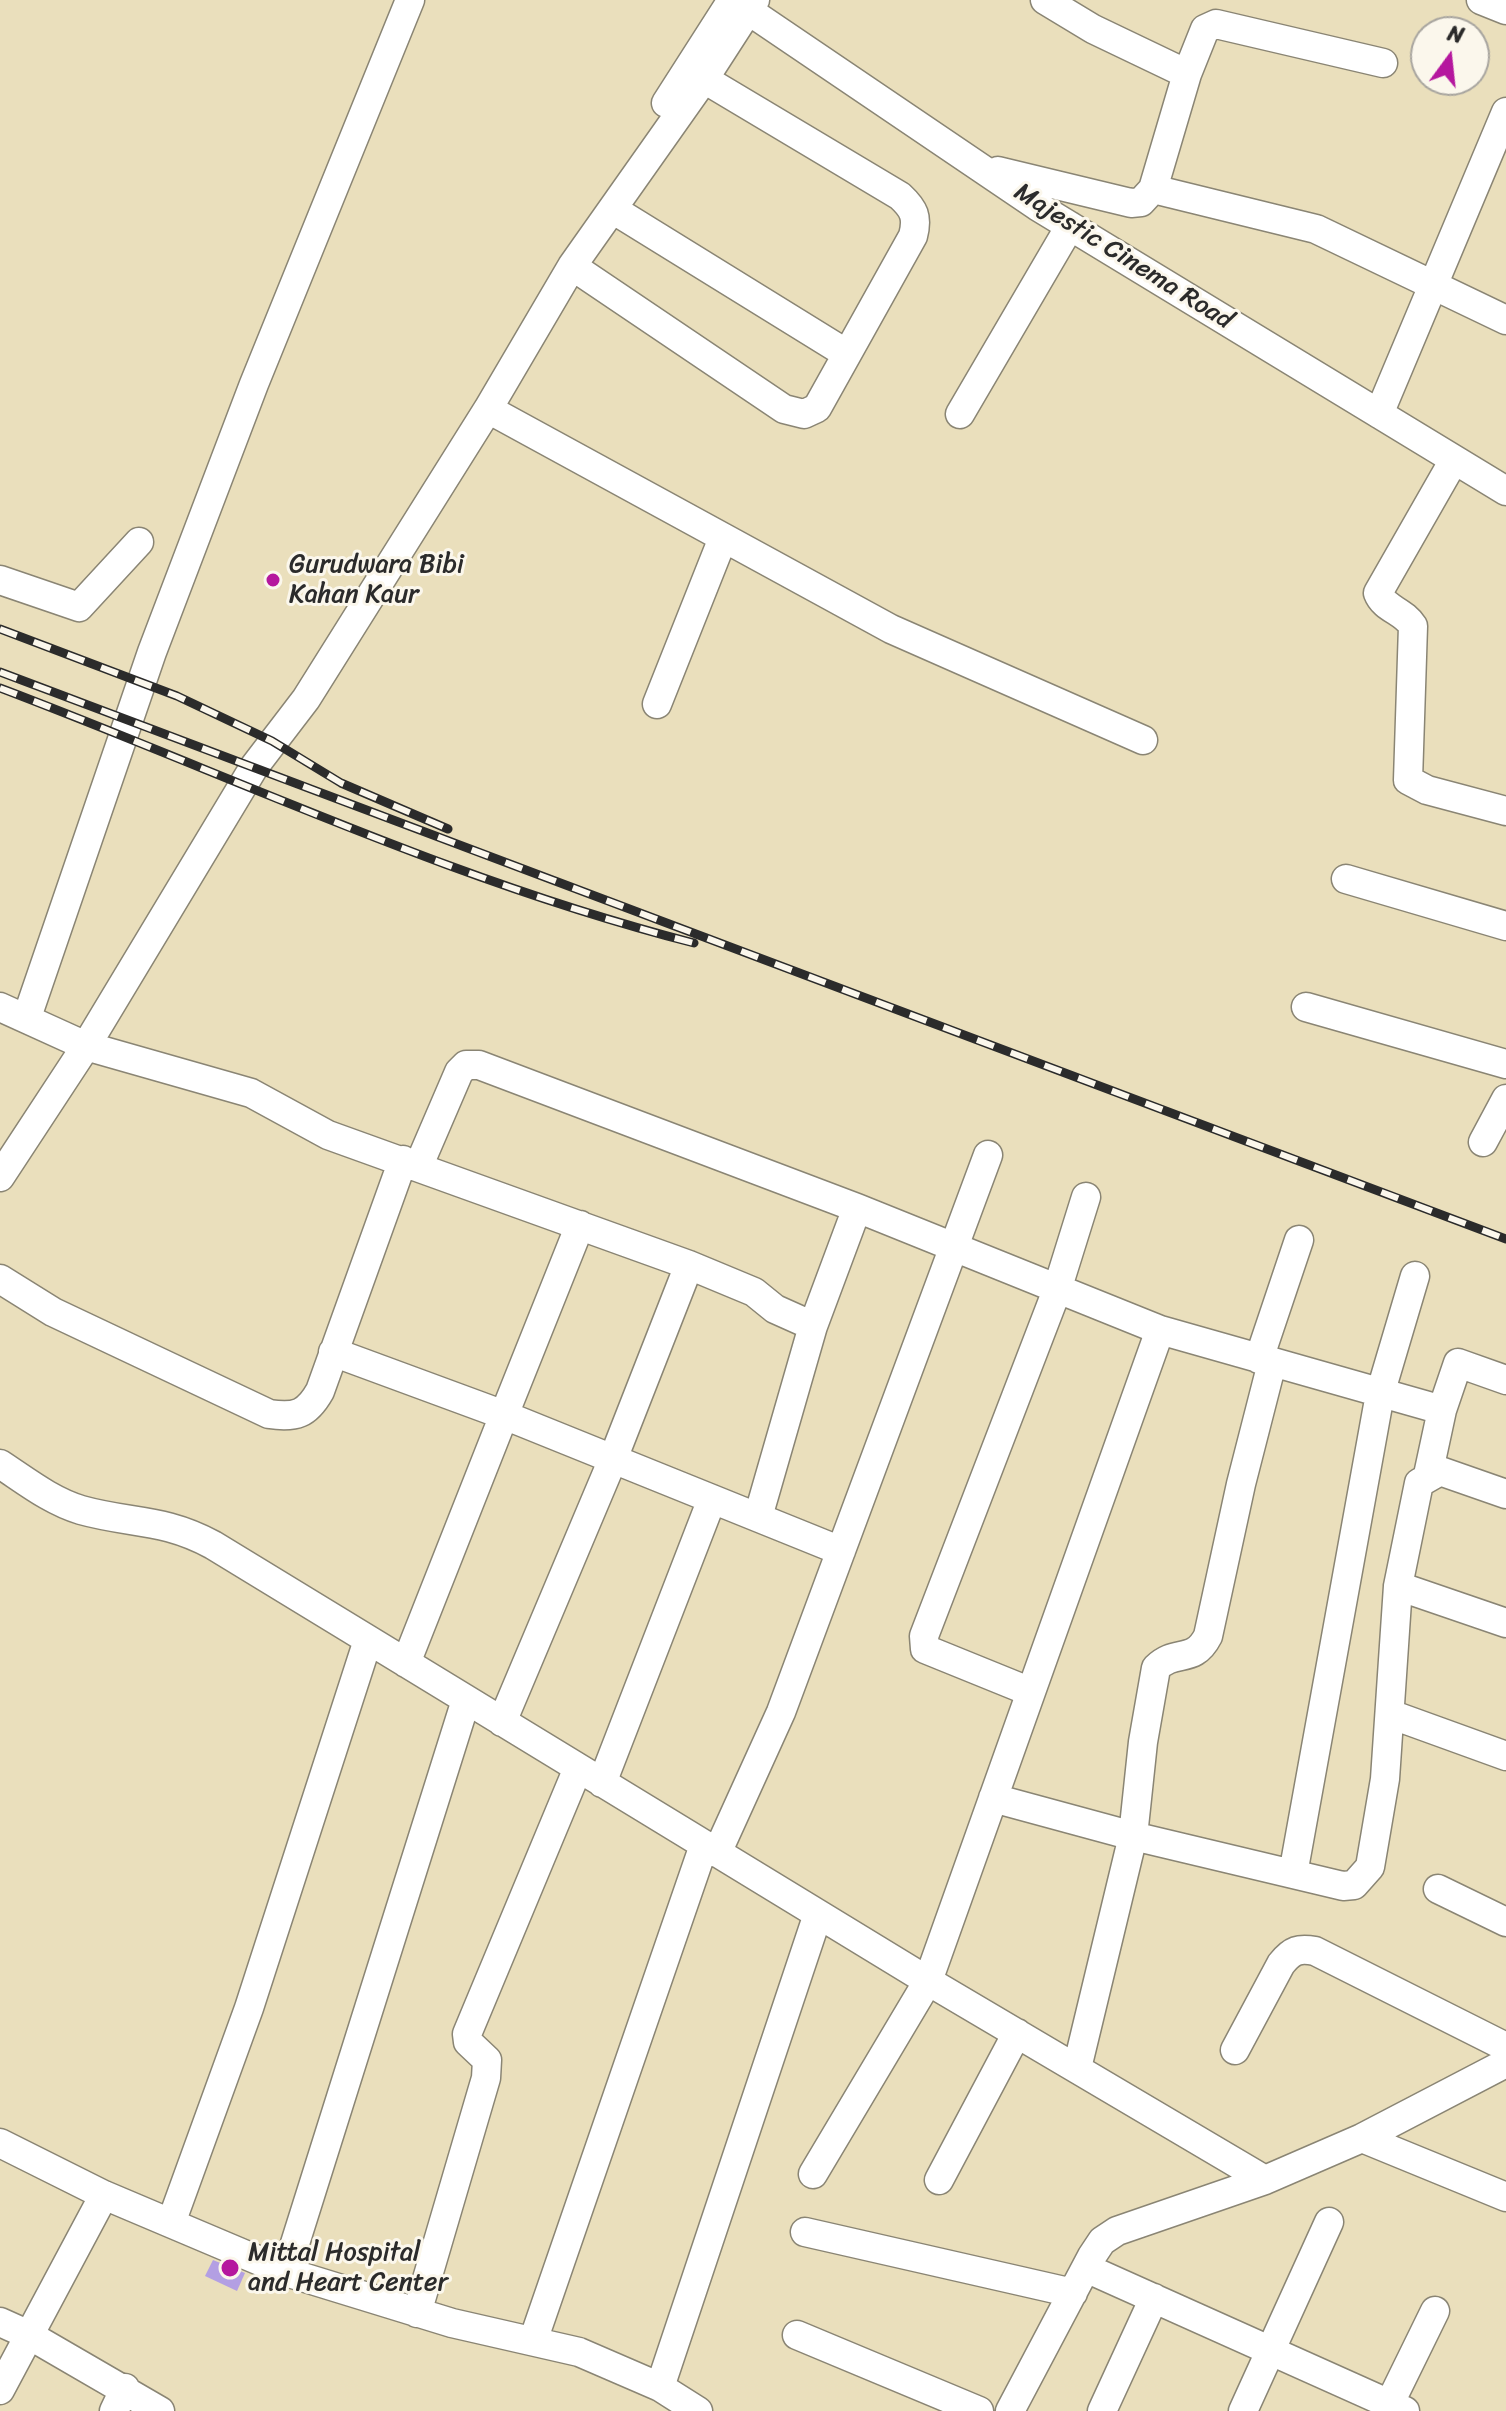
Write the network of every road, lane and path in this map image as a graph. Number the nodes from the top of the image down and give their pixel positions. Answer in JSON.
{"nodes":[{"id":1,"x":410,"y":0,"type":"edge"},
{"id":2,"x":1045,"y":0,"type":"edge"},
{"id":3,"x":1481,"y":0,"type":"edge"},
{"id":4,"x":745,"y":4,"type":"edge"},
{"id":5,"x":1506,"y":10,"type":"edge"},
{"id":6,"x":1383,"y":63,"type":"dead end"},
{"id":7,"x":1187,"y":74,"type":"junction"},
{"id":8,"x":704,"y":79,"type":"junction"},
{"id":9,"x":1506,"y":112,"type":"edge"},
{"id":10,"x":981,"y":167,"type":"junction"},
{"id":11,"x":1153,"y":189,"type":"junction"},
{"id":12,"x":614,"y":210,"type":"junction"},
{"id":13,"x":1070,"y":226,"type":"junction"},
{"id":14,"x":572,"y":266,"type":"junction"},
{"id":15,"x":1433,"y":287,"type":"junction"},
{"id":16,"x":1506,"y":320,"type":"edge"},
{"id":17,"x":847,"y":354,"type":"junction"},
{"id":18,"x":488,"y":409,"type":"junction"},
{"id":19,"x":960,"y":414,"type":"dead end"},
{"id":20,"x":1379,"y":414,"type":"junction"},
{"id":21,"x":1454,"y":460,"type":"junction"},
{"id":22,"x":1506,"y":491,"type":"edge"},
{"id":23,"x":723,"y":538,"type":"junction"},
{"id":24,"x":139,"y":542,"type":"dead end"},
{"id":25,"x":0,"y":580,"type":"edge"},
{"id":26,"x":657,"y":704,"type":"dead end"},
{"id":27,"x":1143,"y":740,"type":"dead end"},
{"id":28,"x":1506,"y":811,"type":"edge"},
{"id":29,"x":1346,"y":879,"type":"dead end"},
{"id":30,"x":1506,"y":926,"type":"edge"},
{"id":31,"x":0,"y":1007,"type":"edge"},
{"id":32,"x":1306,"y":1007,"type":"dead end"},
{"id":33,"x":27,"y":1017,"type":"junction"},
{"id":34,"x":79,"y":1043,"type":"junction"},
{"id":35,"x":1506,"y":1064,"type":"edge"},
{"id":36,"x":1506,"y":1099,"type":"edge"},
{"id":37,"x":1483,"y":1142,"type":"dead end"},
{"id":38,"x":0,"y":1150,"type":"edge"},
{"id":39,"x":988,"y":1155,"type":"dead end"},
{"id":40,"x":411,"y":1163,"type":"junction"},
{"id":41,"x":0,"y":1177,"type":"edge"},
{"id":42,"x":1086,"y":1197,"type":"dead end"},
{"id":43,"x":857,"y":1208,"type":"junction"},
{"id":44,"x":580,"y":1225,"type":"junction"},
{"id":45,"x":1299,"y":1240,"type":"dead end"},
{"id":46,"x":955,"y":1249,"type":"junction"},
{"id":47,"x":689,"y":1265,"type":"junction"},
{"id":48,"x":1415,"y":1276,"type":"dead end"},
{"id":49,"x":0,"y":1279,"type":"edge"},
{"id":50,"x":1057,"y":1290,"type":"junction"},
{"id":51,"x":813,"y":1326,"type":"junction"},
{"id":52,"x":1160,"y":1330,"type":"junction"},
{"id":53,"x":333,"y":1352,"type":"junction"},
{"id":54,"x":1265,"y":1361,"type":"junction"},
{"id":55,"x":1506,"y":1380,"type":"edge"},
{"id":56,"x":1380,"y":1394,"type":"junction"},
{"id":57,"x":1442,"y":1410,"type":"junction"},
{"id":58,"x":504,"y":1415,"type":"junction"},
{"id":59,"x":613,"y":1459,"type":"junction"},
{"id":60,"x":0,"y":1464,"type":"edge"},
{"id":61,"x":1428,"y":1475,"type":"junction"},
{"id":62,"x":1506,"y":1494,"type":"edge"},
{"id":63,"x":712,"y":1499,"type":"junction"},
{"id":64,"x":758,"y":1517,"type":"junction"},
{"id":65,"x":841,"y":1551,"type":"junction"},
{"id":66,"x":1398,"y":1586,"type":"junction"},
{"id":67,"x":1506,"y":1623,"type":"edge"},
{"id":68,"x":368,"y":1640,"type":"junction"},
{"id":69,"x":406,"y":1663,"type":"junction"},
{"id":70,"x":1031,"y":1692,"type":"junction"},
{"id":71,"x":466,"y":1700,"type":"junction"},
{"id":72,"x":1390,"y":1714,"type":"junction"},
{"id":73,"x":502,"y":1722,"type":"junction"},
{"id":74,"x":1506,"y":1756,"type":"edge"},
{"id":75,"x":590,"y":1776,"type":"junction"},
{"id":76,"x":993,"y":1798,"type":"junction"},
{"id":77,"x":1133,"y":1836,"type":"junction"},
{"id":78,"x":711,"y":1849,"type":"junction"},
{"id":79,"x":1293,"y":1874,"type":"junction"},
{"id":80,"x":1438,"y":1889,"type":"dead end"},
{"id":81,"x":818,"y":1914,"type":"junction"},
{"id":82,"x":1506,"y":1922,"type":"edge"},
{"id":83,"x":928,"y":1981,"type":"junction"},
{"id":84,"x":1017,"y":2033,"type":"junction"},
{"id":85,"x":1506,"y":2047,"type":"edge"},
{"id":86,"x":1235,"y":2050,"type":"dead end"},
{"id":87,"x":1506,"y":2063,"type":"edge"},
{"id":88,"x":1077,"y":2068,"type":"junction"},
{"id":89,"x":1362,"y":2138,"type":"junction"},
{"id":90,"x":0,"y":2143,"type":"edge"},
{"id":91,"x":813,"y":2174,"type":"dead end"},
{"id":92,"x":939,"y":2180,"type":"dead end"},
{"id":93,"x":1265,"y":2180,"type":"junction"},
{"id":94,"x":104,"y":2195,"type":"junction"},
{"id":95,"x":1506,"y":2197,"type":"edge"},
{"id":96,"x":1329,"y":2222,"type":"dead end"},
{"id":97,"x":171,"y":2223,"type":"junction"},
{"id":98,"x":805,"y":2232,"type":"dead end"},
{"id":99,"x":1086,"y":2268,"type":"junction"},
{"id":100,"x":286,"y":2272,"type":"junction"},
{"id":101,"x":1073,"y":2293,"type":"junction"},
{"id":102,"x":1154,"y":2298,"type":"junction"},
{"id":103,"x":1435,"y":2311,"type":"dead end"},
{"id":104,"x":417,"y":2313,"type":"junction"},
{"id":105,"x":0,"y":2322,"type":"edge"},
{"id":106,"x":29,"y":2335,"type":"junction"},
{"id":107,"x":797,"y":2335,"type":"dead end"},
{"id":108,"x":533,"y":2341,"type":"junction"},
{"id":109,"x":1270,"y":2350,"type":"junction"},
{"id":110,"x":660,"y":2387,"type":"junction"},
{"id":111,"x":0,"y":2390,"type":"edge"},
{"id":112,"x":119,"y":2400,"type":"edge"},
{"id":113,"x":1394,"y":2409,"type":"edge"},
{"id":114,"x":160,"y":2411,"type":"edge"},
{"id":115,"x":698,"y":2411,"type":"edge"},
{"id":116,"x":979,"y":2411,"type":"edge"},
{"id":117,"x":1010,"y":2411,"type":"edge"},
{"id":118,"x":1102,"y":2411,"type":"edge"},
{"id":119,"x":1243,"y":2411,"type":"edge"}],
"edges":[{"from":1,"to":33,"type":"street"},
{"from":2,"to":7,"type":"street"},
{"from":3,"to":5,"type":"street"},
{"from":4,"to":8,"type":"street"},
{"from":4,"to":10,"type":"street","name":"Majestic Cinema Road"},
{"from":4,"to":34,"type":"street"},
{"from":6,"to":7,"type":"street"},
{"from":7,"to":11,"type":"street"},
{"from":8,"to":12,"type":"street"},
{"from":8,"to":17,"type":"street"},
{"from":9,"to":15,"type":"street"},
{"from":10,"to":11,"type":"street"},
{"from":10,"to":13,"type":"street","name":"Majestic Cinema Road"},
{"from":11,"to":15,"type":"street"},
{"from":12,"to":14,"type":"street"},
{"from":12,"to":17,"type":"street"},
{"from":13,"to":19,"type":"street"},
{"from":13,"to":20,"type":"street","name":"Majestic Cinema Road"},
{"from":14,"to":17,"type":"street"},
{"from":14,"to":18,"type":"street"},
{"from":15,"to":16,"type":"street"},
{"from":15,"to":20,"type":"street"},
{"from":18,"to":23,"type":"street"},
{"from":18,"to":34,"type":"street"},
{"from":20,"to":21,"type":"street","name":"Majestic Cinema Road"},
{"from":21,"to":22,"type":"street","name":"Majestic Cinema Road"},
{"from":21,"to":28,"type":"street"},
{"from":23,"to":26,"type":"street"},
{"from":23,"to":27,"type":"street"},
{"from":24,"to":25,"type":"street"},
{"from":29,"to":30,"type":"street"},
{"from":31,"to":33,"type":"street"},
{"from":32,"to":35,"type":"street"},
{"from":33,"to":34,"type":"street"},
{"from":34,"to":38,"type":"street"},
{"from":34,"to":40,"type":"street"},
{"from":34,"to":41,"type":"street"},
{"from":36,"to":37,"type":"street"},
{"from":39,"to":46,"type":"street"},
{"from":40,"to":43,"type":"street"},
{"from":40,"to":44,"type":"street"},
{"from":40,"to":53,"type":"street"},
{"from":42,"to":50,"type":"street"},
{"from":43,"to":46,"type":"street"},
{"from":43,"to":51,"type":"street"},
{"from":44,"to":47,"type":"street"},
{"from":44,"to":58,"type":"street"},
{"from":45,"to":54,"type":"street"},
{"from":46,"to":50,"type":"street"},
{"from":46,"to":65,"type":"street"},
{"from":47,"to":51,"type":"street"},
{"from":47,"to":59,"type":"street"},
{"from":48,"to":56,"type":"street"},
{"from":49,"to":53,"type":"street"},
{"from":50,"to":52,"type":"street"},
{"from":50,"to":70,"type":"street"},
{"from":51,"to":64,"type":"street"},
{"from":52,"to":54,"type":"street"},
{"from":52,"to":70,"type":"street"},
{"from":53,"to":58,"type":"street"},
{"from":54,"to":56,"type":"street"},
{"from":54,"to":77,"type":"street"},
{"from":55,"to":57,"type":"street"},
{"from":56,"to":57,"type":"street"},
{"from":56,"to":79,"type":"street"},
{"from":57,"to":61,"type":"street"},
{"from":58,"to":59,"type":"street"},
{"from":58,"to":69,"type":"street"},
{"from":59,"to":63,"type":"street"},
{"from":59,"to":73,"type":"street"},
{"from":60,"to":68,"type":"street"},
{"from":61,"to":62,"type":"street"},
{"from":61,"to":66,"type":"street"},
{"from":63,"to":64,"type":"street"},
{"from":63,"to":75,"type":"street"},
{"from":64,"to":65,"type":"street"},
{"from":65,"to":78,"type":"street"},
{"from":66,"to":67,"type":"street"},
{"from":66,"to":72,"type":"street"},
{"from":68,"to":69,"type":"street"},
{"from":68,"to":97,"type":"street"},
{"from":69,"to":71,"type":"street"},
{"from":70,"to":76,"type":"street"},
{"from":71,"to":73,"type":"street"},
{"from":71,"to":100,"type":"street"},
{"from":72,"to":74,"type":"street"},
{"from":72,"to":79,"type":"street"},
{"from":73,"to":75,"type":"street"},
{"from":75,"to":78,"type":"street"},
{"from":75,"to":104,"type":"street"},
{"from":76,"to":77,"type":"street"},
{"from":76,"to":83,"type":"street"},
{"from":77,"to":79,"type":"street"},
{"from":77,"to":88,"type":"street"},
{"from":78,"to":81,"type":"street"},
{"from":78,"to":108,"type":"street"},
{"from":80,"to":82,"type":"street"},
{"from":81,"to":83,"type":"street"},
{"from":81,"to":110,"type":"street"},
{"from":83,"to":84,"type":"street"},
{"from":83,"to":91,"type":"street"},
{"from":84,"to":88,"type":"street"},
{"from":84,"to":92,"type":"street"},
{"from":85,"to":86,"type":"street"},
{"from":87,"to":89,"type":"street"},
{"from":88,"to":93,"type":"street"},
{"from":89,"to":93,"type":"street"},
{"from":89,"to":95,"type":"street"},
{"from":90,"to":94,"type":"street"},
{"from":93,"to":99,"type":"street"},
{"from":94,"to":97,"type":"street"},
{"from":94,"to":106,"type":"street"},
{"from":96,"to":109,"type":"street"},
{"from":97,"to":100,"type":"street"},
{"from":98,"to":101,"type":"street"},
{"from":99,"to":101,"type":"street"},
{"from":99,"to":102,"type":"street"},
{"from":100,"to":104,"type":"street"},
{"from":101,"to":117,"type":"street"},
{"from":102,"to":109,"type":"street"},
{"from":102,"to":118,"type":"street"},
{"from":103,"to":113,"type":"street"},
{"from":104,"to":108,"type":"street"},
{"from":105,"to":106,"type":"street"},
{"from":106,"to":111,"type":"street"},
{"from":106,"to":112,"type":"street"},
{"from":107,"to":116,"type":"street"},
{"from":108,"to":110,"type":"street"},
{"from":109,"to":113,"type":"street"},
{"from":109,"to":119,"type":"street"},
{"from":110,"to":115,"type":"street"},
{"from":112,"to":114,"type":"street"}]}
